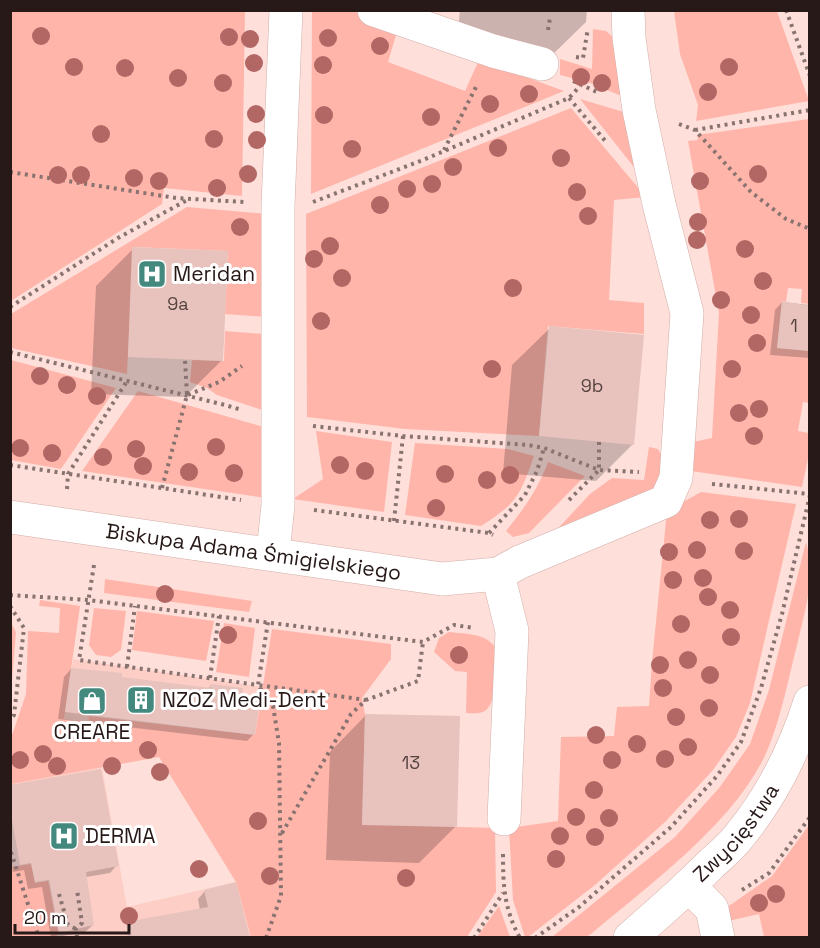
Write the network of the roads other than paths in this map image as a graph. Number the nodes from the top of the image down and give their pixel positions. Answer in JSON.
{"nodes":[{"id":1,"x":286,"y":10,"type":"edge"},
{"id":2,"x":374,"y":10,"type":"edge"},
{"id":3,"x":628,"y":10,"type":"edge"},
{"id":4,"x":542,"y":64,"type":"dead end"},
{"id":5,"x":10,"y":517,"type":"edge"},
{"id":6,"x":273,"y":553,"type":"junction"},
{"id":7,"x":498,"y":574,"type":"junction"},
{"id":8,"x":810,"y":702,"type":"edge"},
{"id":9,"x":504,"y":819,"type":"road end"},
{"id":10,"x":690,"y":885,"type":"junction"},
{"id":11,"x":630,"y":938,"type":"edge"},
{"id":12,"x":718,"y":938,"type":"edge"}],
"edges":[{"from":1,"to":6,"type":"street"},
{"from":2,"to":4,"type":"street"},
{"from":3,"to":7,"type":"street"},
{"from":5,"to":6,"type":"street","name":"Biskupa Adama Śmigielskiego"},
{"from":6,"to":7,"type":"street","name":"Biskupa Adama Śmigielskiego"},
{"from":7,"to":9,"type":"street"},
{"from":8,"to":10,"type":"street","name":"Zwycięstwa"},
{"from":10,"to":11,"type":"street","name":"Zwycięstwa"},
{"from":10,"to":12,"type":"street"}]}
